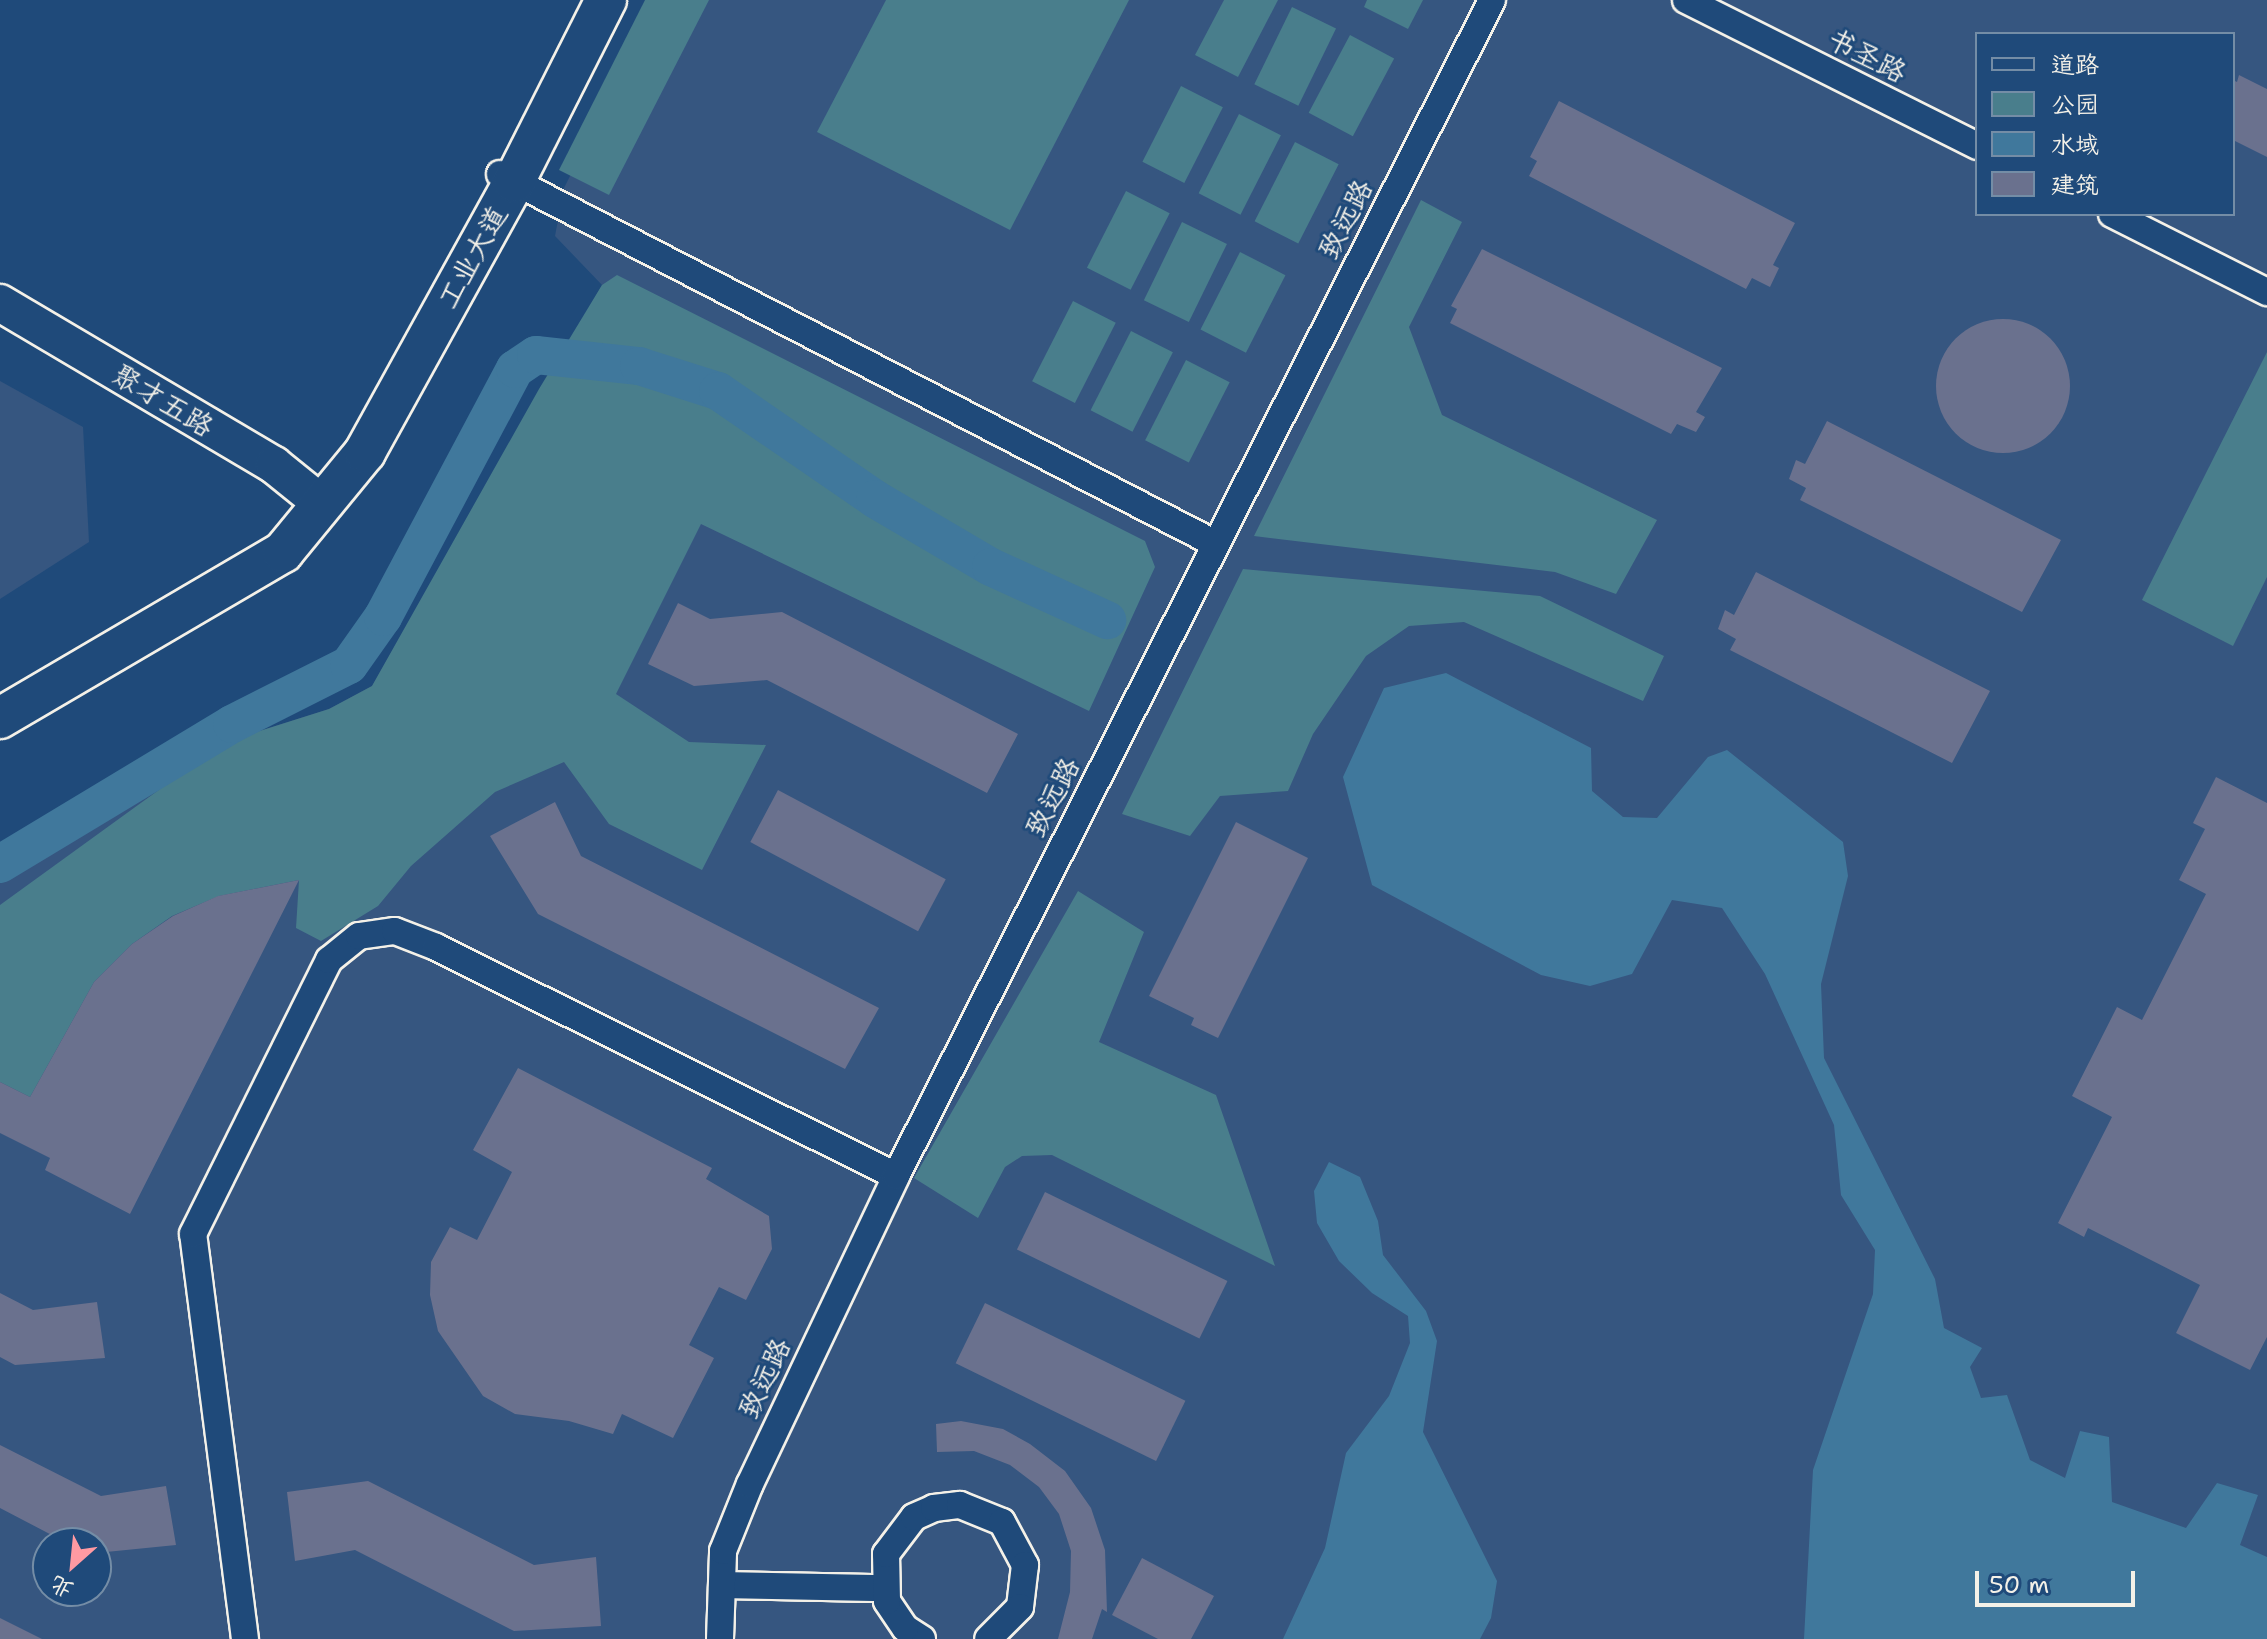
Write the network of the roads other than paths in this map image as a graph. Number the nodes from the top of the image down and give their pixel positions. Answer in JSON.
{"nodes":[{"id":1,"x":584,"y":0,"type":"edge"},
{"id":2,"x":606,"y":0,"type":"edge"},
{"id":3,"x":1492,"y":0,"type":"edge"},
{"id":4,"x":1686,"y":0,"type":"edge"},
{"id":5,"x":1975,"y":145,"type":"edge"},
{"id":6,"x":506,"y":177,"type":"junction"},
{"id":7,"x":2116,"y":216,"type":"edge"},
{"id":8,"x":2267,"y":292,"type":"edge"},
{"id":9,"x":0,"y":303,"type":"edge"},
{"id":10,"x":321,"y":503,"type":"junction"},
{"id":11,"x":1216,"y":544,"type":"junction"},
{"id":12,"x":0,"y":695,"type":"edge"},
{"id":13,"x":0,"y":718,"type":"edge"},
{"id":14,"x":896,"y":1176,"type":"junction"},
{"id":15,"x":722,"y":1585,"type":"junction"},
{"id":16,"x":885,"y":1588,"type":"junction"},
{"id":17,"x":245,"y":1639,"type":"edge"},
{"id":18,"x":720,"y":1639,"type":"edge"},
{"id":19,"x":922,"y":1639,"type":"edge"},
{"id":20,"x":988,"y":1639,"type":"edge"}],
"edges":[{"from":1,"to":6,"type":"main road","name":"工业大道"},
{"from":2,"to":6,"type":"main road","name":"工业大道"},
{"from":3,"to":11,"type":"street","name":"致远路"},
{"from":4,"to":5,"type":"street","name":"书圣路"},
{"from":6,"to":10,"type":"main road","name":"工业大道"},
{"from":6,"to":11,"type":"street"},
{"from":7,"to":8,"type":"street"},
{"from":9,"to":10,"type":"street","name":"聚才五路"},
{"from":10,"to":12,"type":"main road"},
{"from":10,"to":13,"type":"main road","name":"工业大道"},
{"from":11,"to":14,"type":"street","name":"致远路"},
{"from":14,"to":15,"type":"street","name":"致远路"},
{"from":14,"to":17,"type":"street"},
{"from":15,"to":16,"type":"street"},
{"from":15,"to":18,"type":"street","name":"致远路"},
{"from":16,"to":19,"type":"street"},
{"from":16,"to":20,"type":"street"}]}
